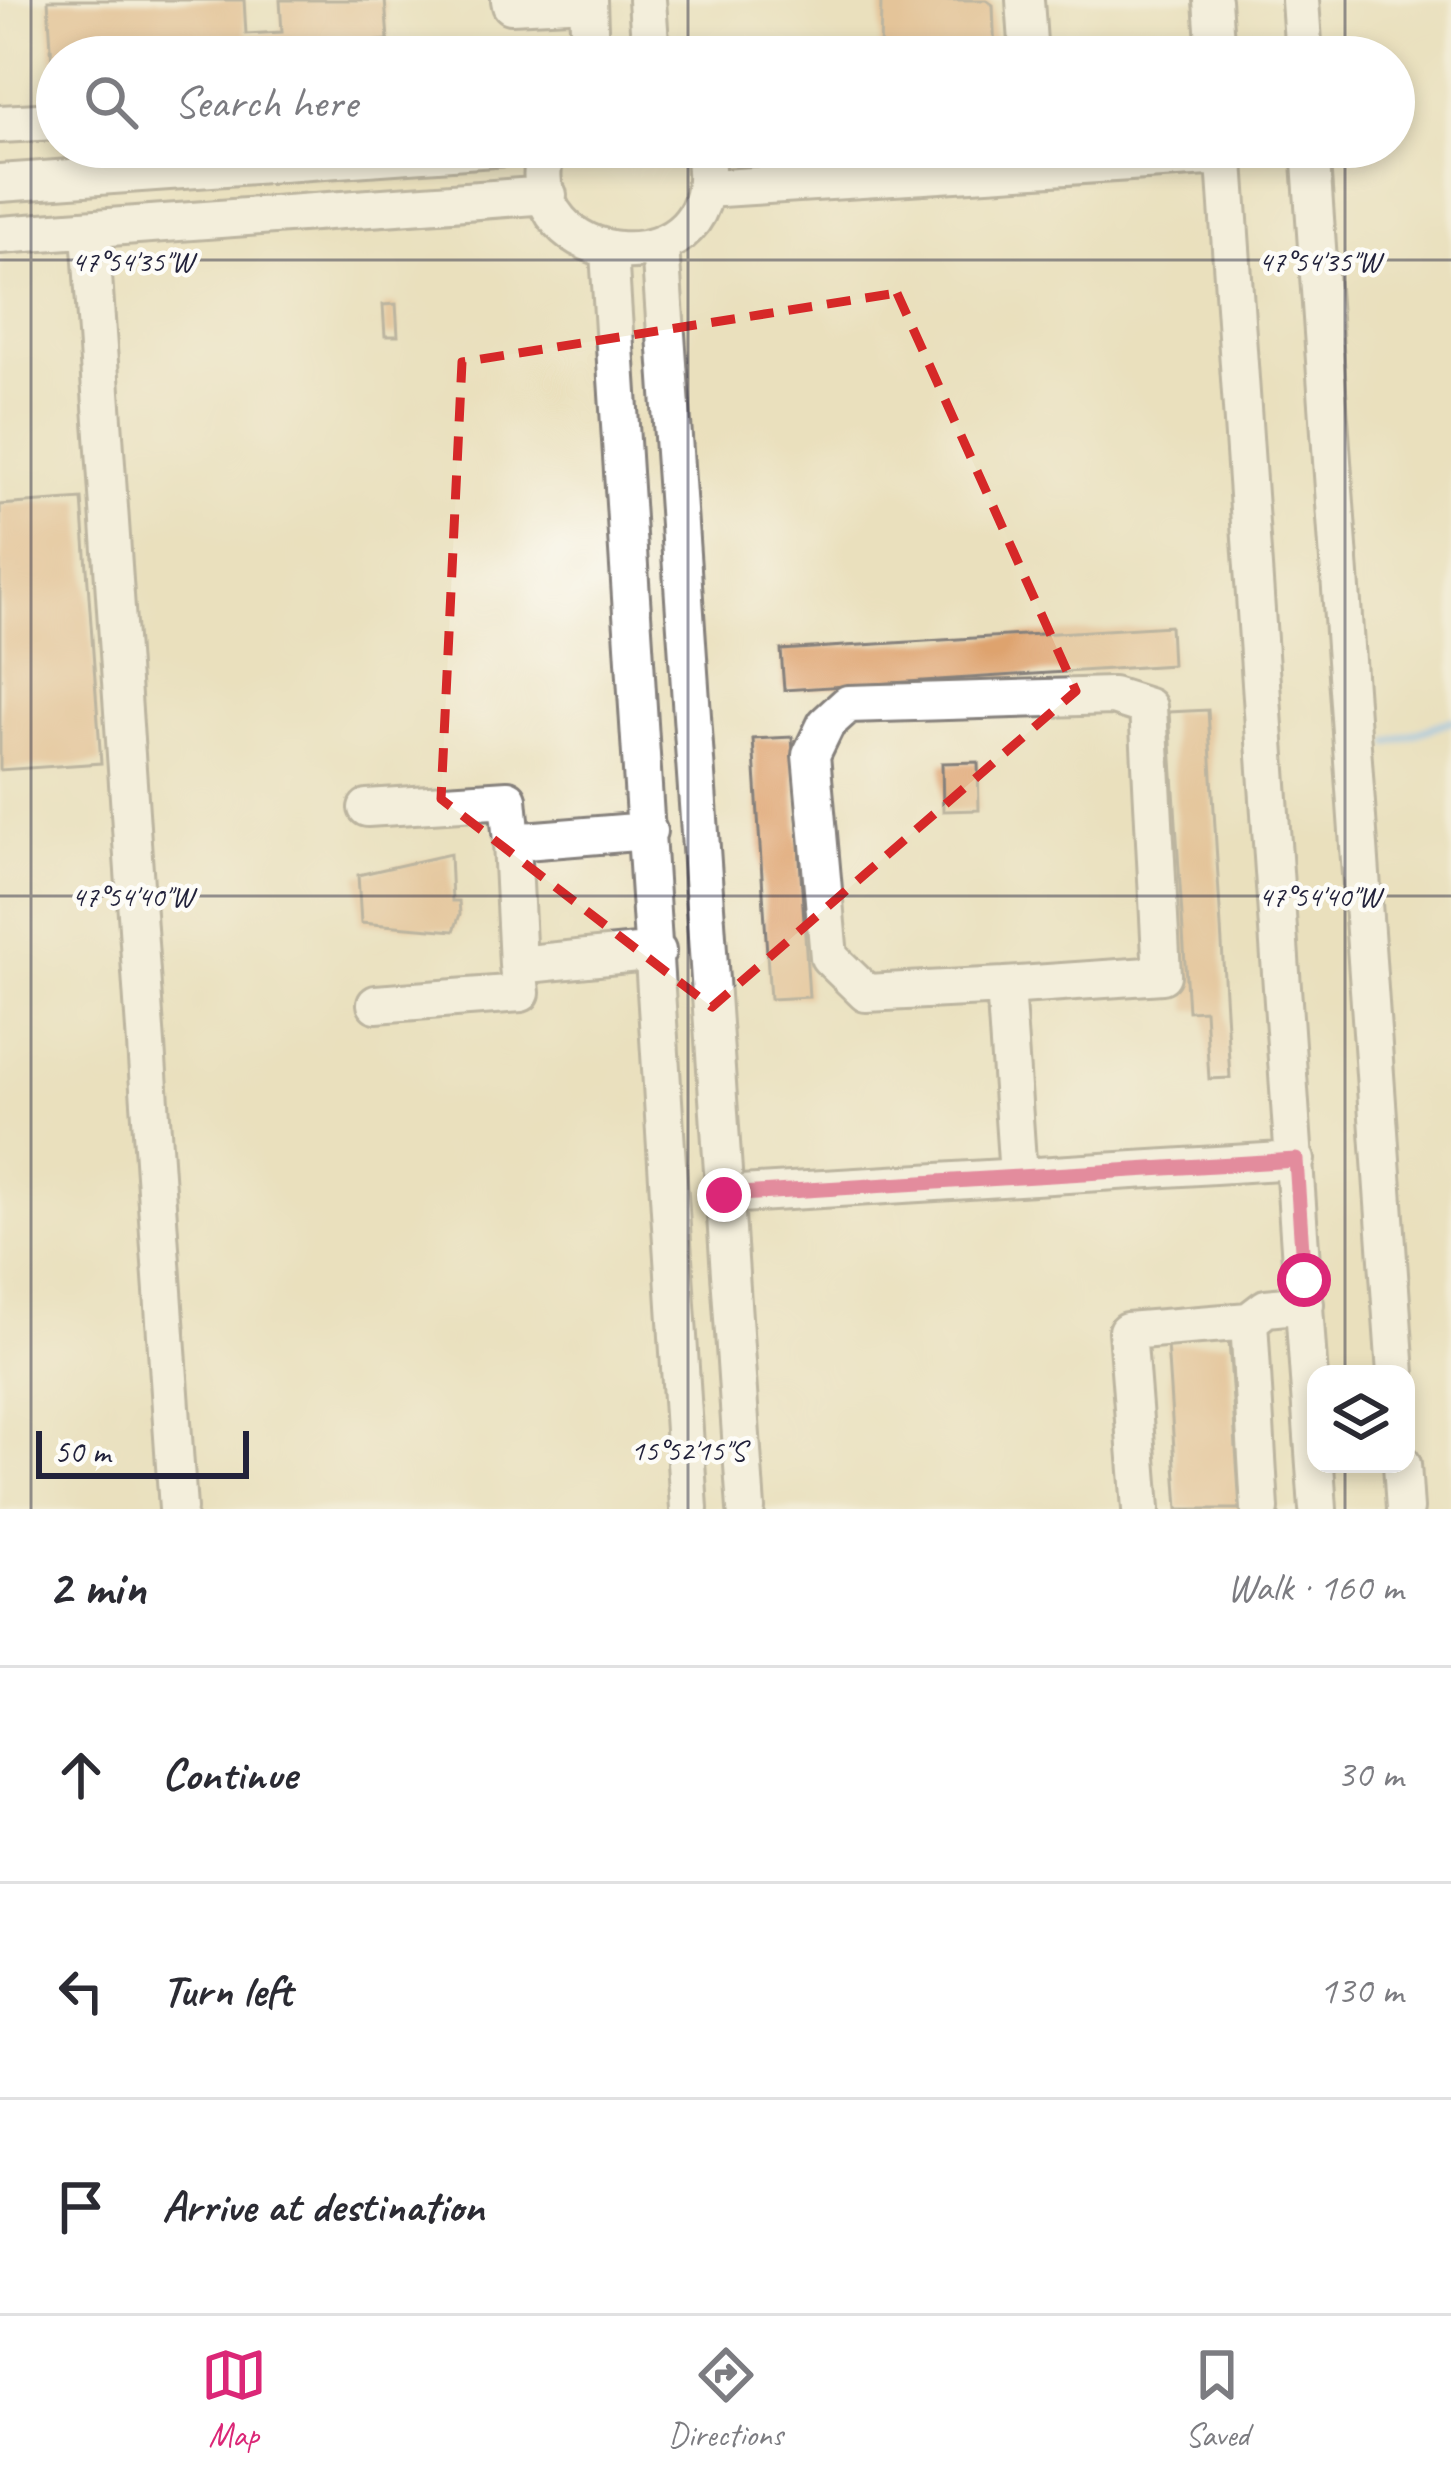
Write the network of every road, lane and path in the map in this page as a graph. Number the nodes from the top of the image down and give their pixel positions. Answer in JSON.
{"nodes":[{"id":1,"x":510,"y":0,"type":"edge"},
{"id":2,"x":588,"y":0,"type":"edge"},
{"id":3,"x":647,"y":0,"type":"edge"},
{"id":4,"x":1025,"y":0,"type":"edge"},
{"id":5,"x":1212,"y":0,"type":"edge"},
{"id":6,"x":1300,"y":0,"type":"edge"},
{"id":7,"x":589,"y":36,"type":"edge"},
{"id":8,"x":650,"y":36,"type":"edge"},
{"id":9,"x":1028,"y":36,"type":"edge"},
{"id":10,"x":1215,"y":36,"type":"edge"},
{"id":11,"x":1303,"y":36,"type":"edge"},
{"id":12,"x":36,"y":122,"type":"edge"},
{"id":13,"x":0,"y":124,"type":"edge"},
{"id":14,"x":66,"y":168,"type":"edge"},
{"id":15,"x":547,"y":168,"type":"edge"},
{"id":16,"x":708,"y":168,"type":"edge"},
{"id":17,"x":1005,"y":168,"type":"edge"},
{"id":18,"x":1225,"y":168,"type":"edge"},
{"id":19,"x":1311,"y":168,"type":"edge"},
{"id":20,"x":0,"y":183,"type":"edge"},
{"id":21,"x":705,"y":190,"type":"junction"},
{"id":22,"x":548,"y":194,"type":"junction"},
{"id":23,"x":90,"y":232,"type":"junction"},
{"id":24,"x":0,"y":236,"type":"edge"},
{"id":25,"x":660,"y":246,"type":"junction"},
{"id":26,"x":609,"y":252,"type":"junction"},
{"id":27,"x":367,"y":808,"type":"dead end"},
{"id":28,"x":648,"y":831,"type":"junction"},
{"id":29,"x":512,"y":842,"type":"junction"},
{"id":30,"x":657,"y":951,"type":"junction"},
{"id":31,"x":518,"y":964,"type":"junction"},
{"id":32,"x":1005,"y":986,"type":"junction"},
{"id":33,"x":376,"y":1004,"type":"dead end"},
{"id":34,"x":1296,"y":1160,"type":"junction"},
{"id":35,"x":1018,"y":1177,"type":"junction"},
{"id":36,"x":724,"y":1195,"type":"junction"},
{"id":37,"x":1305,"y":1304,"type":"junction"},
{"id":38,"x":1249,"y":1321,"type":"junction"},
{"id":39,"x":1395,"y":1365,"type":"edge"},
{"id":40,"x":1403,"y":1473,"type":"edge"},
{"id":41,"x":178,"y":1509,"type":"edge"},
{"id":42,"x":689,"y":1509,"type":"edge"},
{"id":43,"x":746,"y":1509,"type":"edge"},
{"id":44,"x":1141,"y":1509,"type":"edge"},
{"id":45,"x":1261,"y":1509,"type":"edge"},
{"id":46,"x":1318,"y":1509,"type":"edge"},
{"id":47,"x":1405,"y":1509,"type":"edge"}],
"edges":[{"from":1,"to":2,"type":"lane"},
{"from":2,"to":7,"type":"lane"},
{"from":3,"to":8,"type":"lane"},
{"from":4,"to":9,"type":"lane"},
{"from":5,"to":10,"type":"lane"},
{"from":6,"to":11,"type":"lane"},
{"from":12,"to":13,"type":"lane"},
{"from":14,"to":20,"type":"lane"},
{"from":15,"to":22,"type":"lane"},
{"from":16,"to":21,"type":"lane"},
{"from":17,"to":21,"type":"lane"},
{"from":18,"to":34,"type":"lane"},
{"from":19,"to":39,"type":"lane"},
{"from":21,"to":25,"type":"lane"},
{"from":22,"to":23,"type":"lane"},
{"from":22,"to":26,"type":"lane"},
{"from":23,"to":24,"type":"lane"},
{"from":23,"to":41,"type":"lane"},
{"from":25,"to":26,"type":"lane"},
{"from":25,"to":36,"type":"lane"},
{"from":26,"to":28,"type":"lane"},
{"from":27,"to":29,"type":"lane"},
{"from":28,"to":29,"type":"lane"},
{"from":28,"to":30,"type":"lane"},
{"from":29,"to":31,"type":"lane"},
{"from":30,"to":31,"type":"lane"},
{"from":30,"to":42,"type":"lane"},
{"from":31,"to":33,"type":"lane"},
{"from":32,"to":32,"type":"lane"},
{"from":32,"to":35,"type":"lane"},
{"from":34,"to":35,"type":"lane"},
{"from":34,"to":37,"type":"lane"},
{"from":35,"to":36,"type":"lane"},
{"from":36,"to":43,"type":"lane"},
{"from":37,"to":38,"type":"lane"},
{"from":37,"to":46,"type":"lane"},
{"from":38,"to":44,"type":"lane"},
{"from":38,"to":45,"type":"lane"},
{"from":40,"to":47,"type":"lane"}]}
